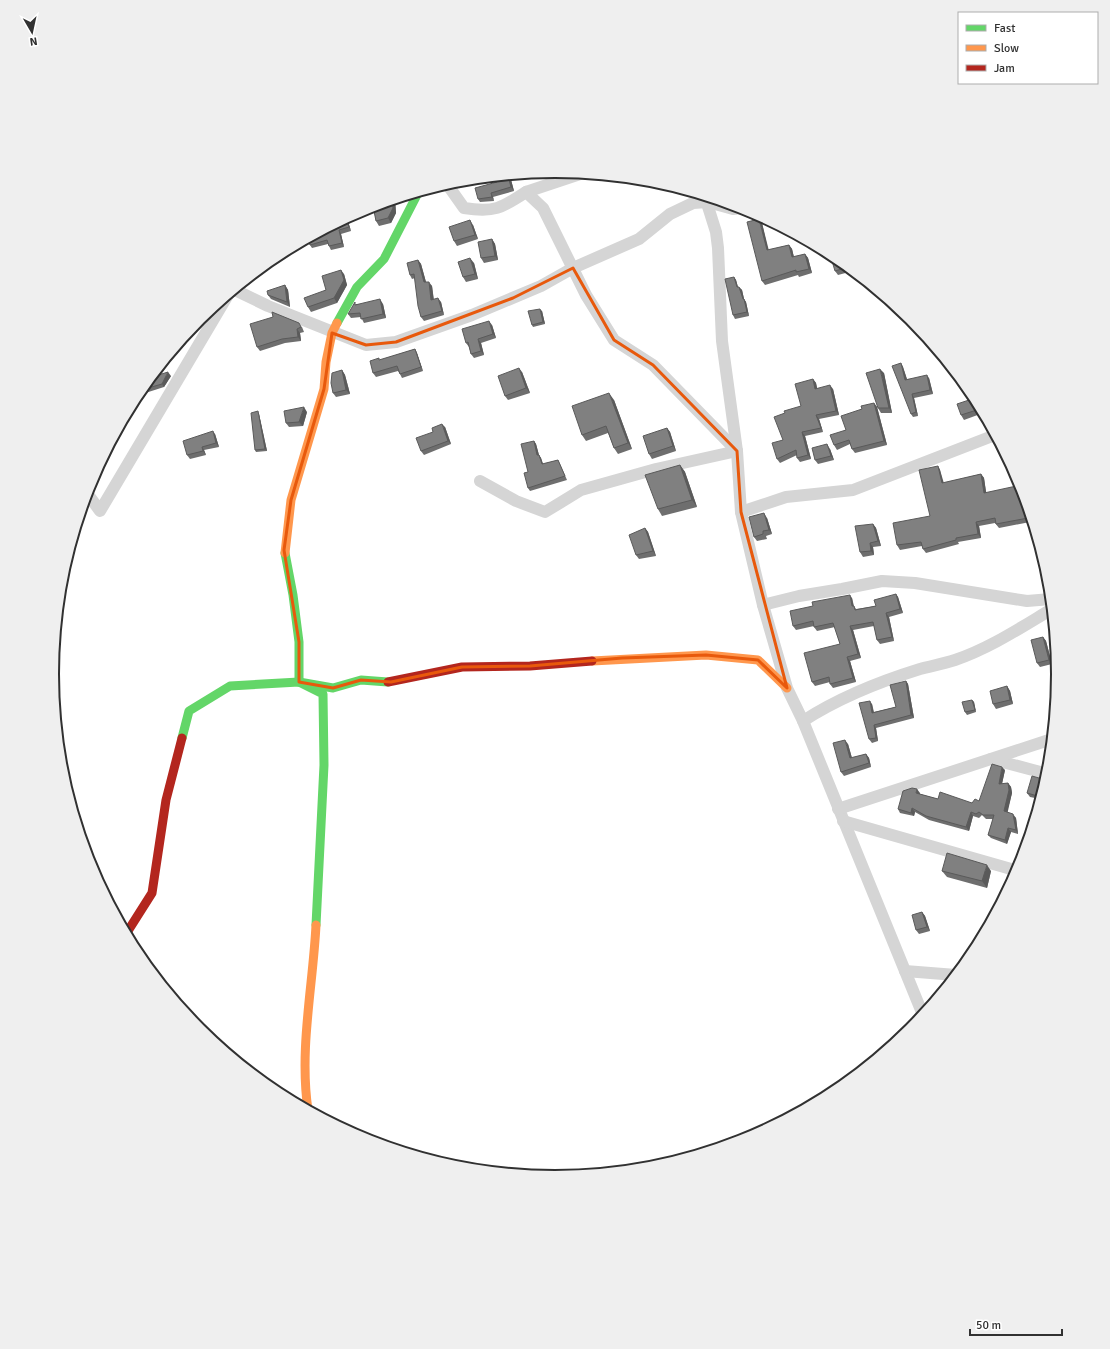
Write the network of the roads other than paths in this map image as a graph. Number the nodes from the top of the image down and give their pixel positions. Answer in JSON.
{"nodes":[{"id":1,"x":566,"y":179,"type":"edge"},
{"id":2,"x":451,"y":190,"type":"edge"},
{"id":3,"x":526,"y":192,"type":"junction"},
{"id":4,"x":415,"y":199,"type":"edge"},
{"id":5,"x":701,"y":201,"type":"edge"},
{"id":6,"x":707,"y":203,"type":"edge"},
{"id":7,"x":573,"y":268,"type":"junction"},
{"id":8,"x":240,"y":292,"type":"edge"},
{"id":9,"x":219,"y":310,"type":"edge"},
{"id":10,"x":332,"y":333,"type":"junction"},
{"id":11,"x":990,"y":436,"type":"edge"},
{"id":12,"x":737,"y":451,"type":"junction"},
{"id":13,"x":480,"y":481,"type":"dead end"},
{"id":14,"x":91,"y":499,"type":"edge"},
{"id":15,"x":741,"y":512,"type":"junction"},
{"id":16,"x":1045,"y":600,"type":"edge"},
{"id":17,"x":763,"y":605,"type":"junction"},
{"id":18,"x":1047,"y":612,"type":"edge"},
{"id":19,"x":299,"y":682,"type":"junction"},
{"id":20,"x":787,"y":688,"type":"junction"},
{"id":21,"x":803,"y":721,"type":"junction"},
{"id":22,"x":1047,"y":741,"type":"edge"},
{"id":23,"x":991,"y":759,"type":"junction"},
{"id":24,"x":1041,"y":772,"type":"edge"},
{"id":25,"x":838,"y":809,"type":"junction"},
{"id":26,"x":843,"y":821,"type":"junction"},
{"id":27,"x":1011,"y":869,"type":"edge"},
{"id":28,"x":129,"y":929,"type":"edge"},
{"id":29,"x":905,"y":971,"type":"junction"},
{"id":30,"x":950,"y":975,"type":"edge"},
{"id":31,"x":921,"y":1010,"type":"edge"},
{"id":32,"x":307,"y":1104,"type":"edge"}],
"edges":[{"from":1,"to":3,"type":"street"},
{"from":2,"to":3,"type":"street"},
{"from":3,"to":7,"type":"street"},
{"from":4,"to":10,"type":"street"},
{"from":5,"to":7,"type":"street"},
{"from":6,"to":12,"type":"street"},
{"from":7,"to":10,"type":"street"},
{"from":7,"to":12,"type":"street"},
{"from":8,"to":10,"type":"street"},
{"from":9,"to":14,"type":"street"},
{"from":10,"to":19,"type":"street"},
{"from":11,"to":15,"type":"street"},
{"from":12,"to":13,"type":"street"},
{"from":12,"to":15,"type":"street"},
{"from":15,"to":17,"type":"street"},
{"from":16,"to":17,"type":"street"},
{"from":17,"to":20,"type":"street"},
{"from":18,"to":21,"type":"street"},
{"from":19,"to":20,"type":"street"},
{"from":19,"to":28,"type":"street"},
{"from":19,"to":32,"type":"street"},
{"from":20,"to":21,"type":"street"},
{"from":21,"to":25,"type":"street"},
{"from":22,"to":23,"type":"street"},
{"from":23,"to":24,"type":"street"},
{"from":23,"to":25,"type":"street"},
{"from":25,"to":26,"type":"street"},
{"from":26,"to":27,"type":"street"},
{"from":26,"to":29,"type":"street"},
{"from":29,"to":30,"type":"street"},
{"from":29,"to":31,"type":"street"}]}
